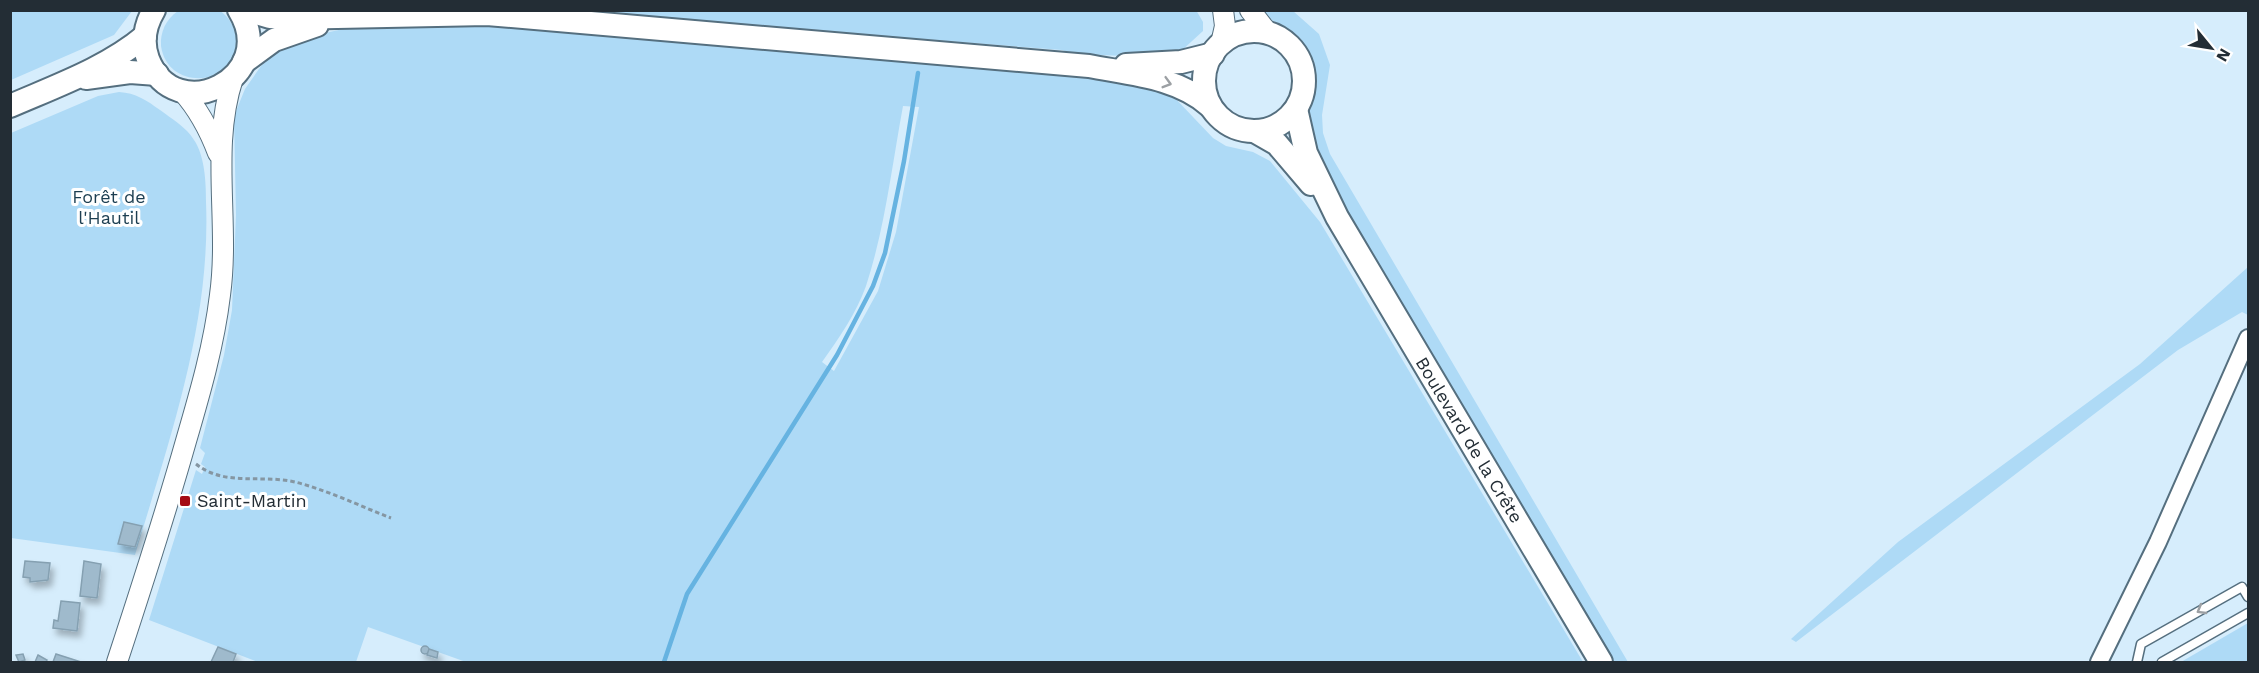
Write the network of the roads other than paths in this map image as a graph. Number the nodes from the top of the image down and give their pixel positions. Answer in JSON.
{"nodes":[{"id":1,"x":154,"y":10,"type":"edge"},
{"id":2,"x":239,"y":10,"type":"edge"},
{"id":3,"x":247,"y":10,"type":"edge"},
{"id":4,"x":1223,"y":10,"type":"edge"},
{"id":5,"x":1250,"y":10,"type":"edge"},
{"id":6,"x":356,"y":18,"type":"junction"},
{"id":7,"x":1268,"y":33,"type":"junction"},
{"id":8,"x":145,"y":36,"type":"junction"},
{"id":9,"x":1217,"y":49,"type":"junction"},
{"id":10,"x":1089,"y":66,"type":"junction"},
{"id":11,"x":239,"y":70,"type":"junction"},
{"id":12,"x":157,"y":74,"type":"junction"},
{"id":13,"x":69,"y":80,"type":"junction"},
{"id":14,"x":182,"y":91,"type":"junction"},
{"id":15,"x":10,"y":106,"type":"edge"},
{"id":16,"x":1210,"y":106,"type":"junction"},
{"id":17,"x":1296,"y":109,"type":"junction"},
{"id":18,"x":1256,"y":132,"type":"junction"},
{"id":19,"x":221,"y":161,"type":"junction"},
{"id":20,"x":1337,"y":217,"type":"junction"},
{"id":21,"x":2248,"y":338,"type":"edge"},
{"id":22,"x":2248,"y":597,"type":"edge"},
{"id":23,"x":2248,"y":613,"type":"edge"},
{"id":24,"x":117,"y":663,"type":"edge"},
{"id":25,"x":1601,"y":663,"type":"edge"},
{"id":26,"x":2099,"y":663,"type":"edge"},
{"id":27,"x":2137,"y":663,"type":"edge"},
{"id":28,"x":2162,"y":663,"type":"edge"}],
"edges":[{"from":1,"to":8,"type":"main road"},
{"from":2,"to":11,"type":"main road"},
{"from":3,"to":6,"type":"main road"},
{"from":4,"to":9,"type":"street"},
{"from":5,"to":7,"type":"street"},
{"from":6,"to":10,"type":"main road"},
{"from":6,"to":11,"type":"main road"},
{"from":7,"to":9,"type":"main road"},
{"from":7,"to":17,"type":"main road"},
{"from":8,"to":12,"type":"main road"},
{"from":8,"to":13,"type":"main road"},
{"from":9,"to":10,"type":"main road"},
{"from":9,"to":16,"type":"main road"},
{"from":10,"to":16,"type":"main road","one_way":true},
{"from":11,"to":14,"type":"main road"},
{"from":11,"to":19,"type":"street"},
{"from":12,"to":13,"type":"main road"},
{"from":12,"to":14,"type":"main road"},
{"from":13,"to":15,"type":"main road"},
{"from":14,"to":19,"type":"street"},
{"from":16,"to":18,"type":"main road"},
{"from":17,"to":18,"type":"main road"},
{"from":17,"to":20,"type":"main road","name":"Boulevard de la Crête"},
{"from":18,"to":20,"type":"main road","name":"Boulevard de la Crête"},
{"from":19,"to":24,"type":"street"},
{"from":20,"to":25,"type":"main road","name":"Boulevard de la Crête"},
{"from":21,"to":26,"type":"street"},
{"from":22,"to":27,"type":"lane","one_way":true},
{"from":23,"to":28,"type":"lane"}]}
